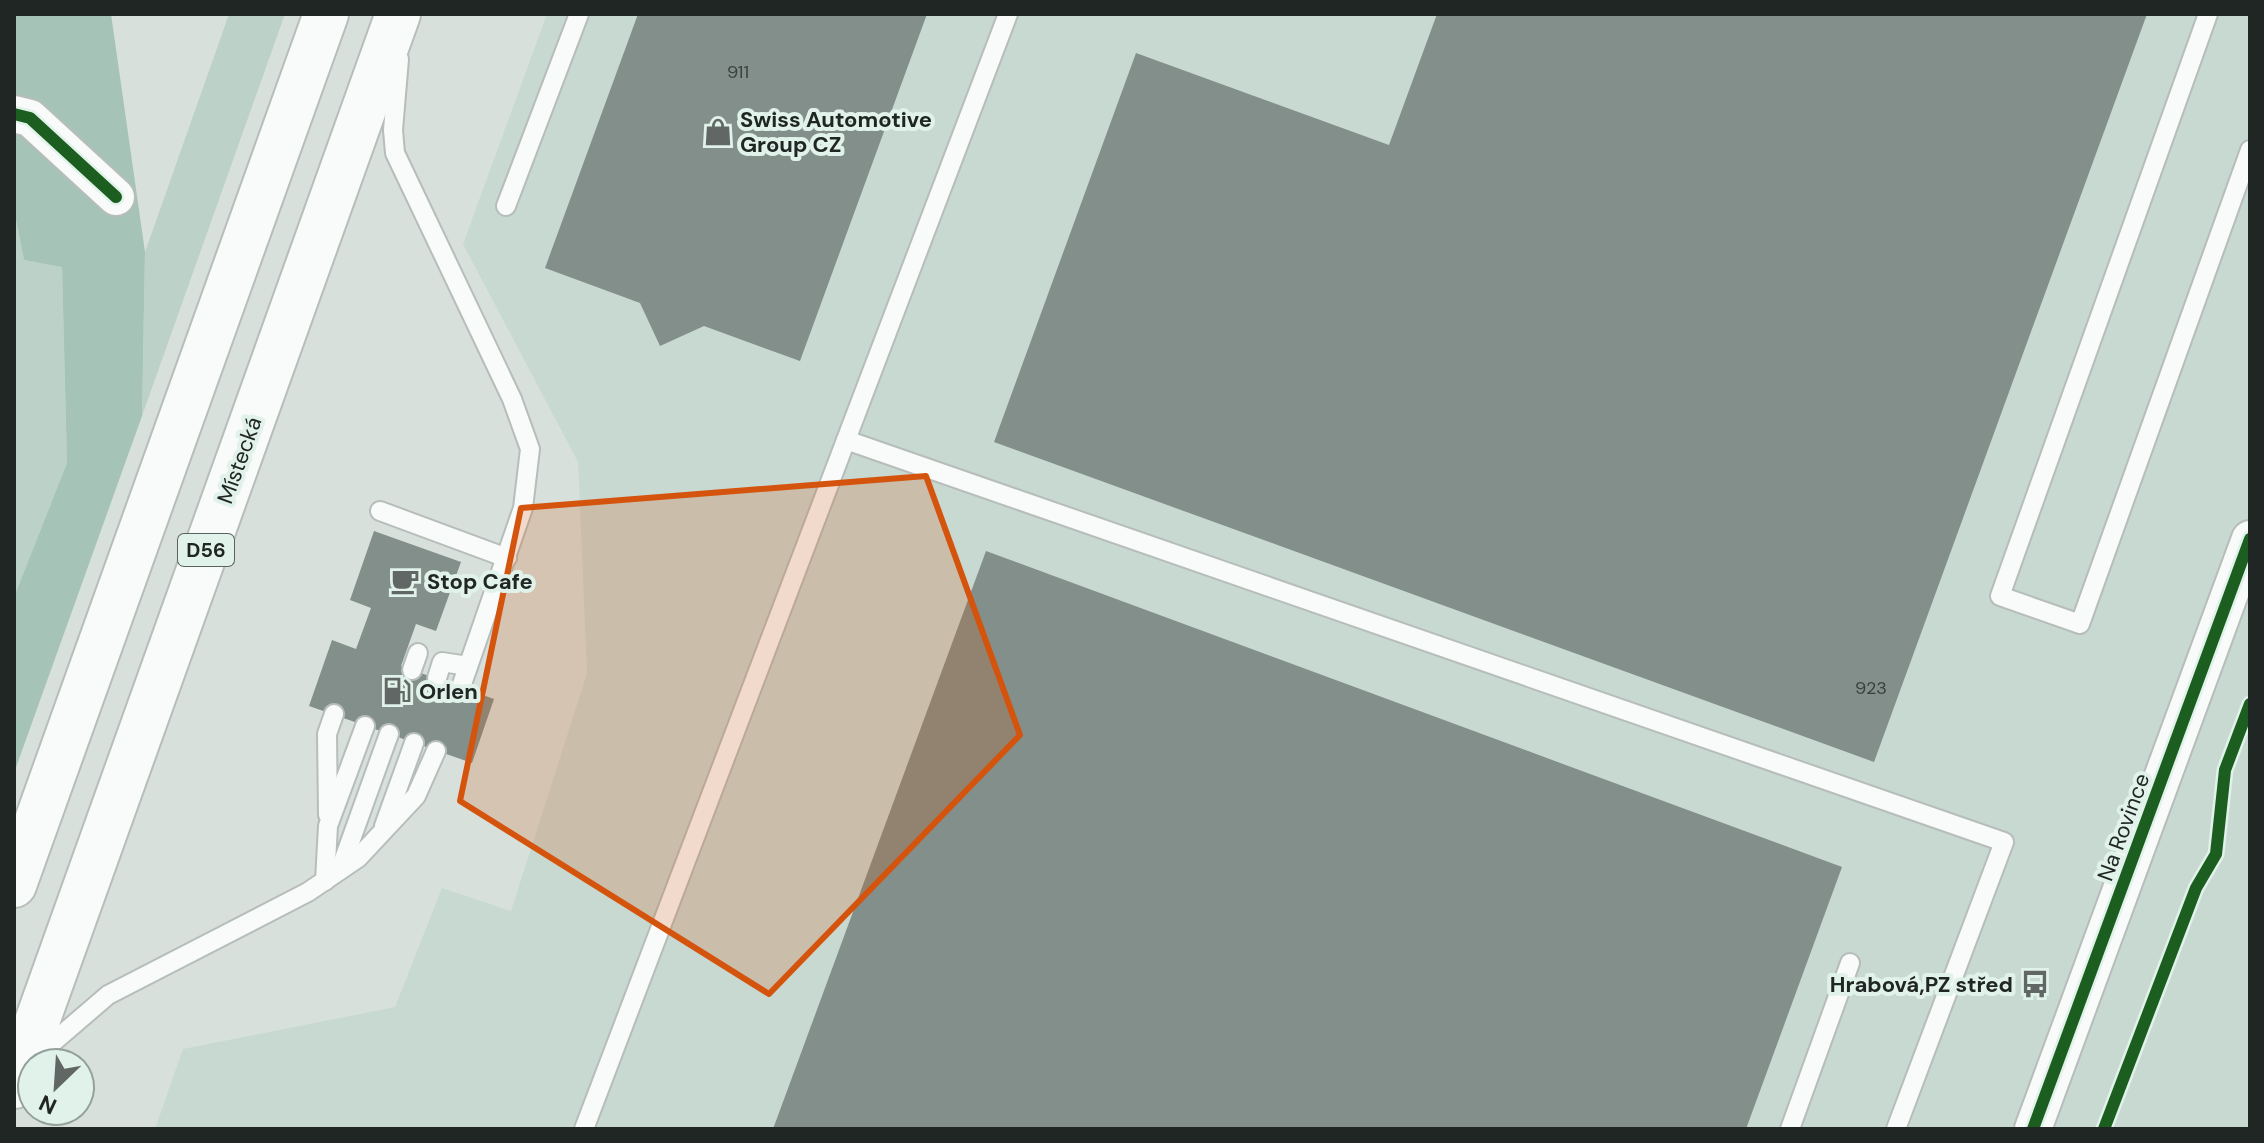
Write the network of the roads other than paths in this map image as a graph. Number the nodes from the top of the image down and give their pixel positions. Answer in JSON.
{"nodes":[{"id":1,"x":326,"y":14,"type":"edge"},
{"id":2,"x":401,"y":14,"type":"edge"},
{"id":3,"x":579,"y":14,"type":"edge"},
{"id":4,"x":1008,"y":14,"type":"edge"},
{"id":5,"x":2208,"y":14,"type":"edge"},
{"id":6,"x":14,"y":114,"type":"edge"},
{"id":7,"x":2250,"y":150,"type":"edge"},
{"id":8,"x":116,"y":197,"type":"dead end"},
{"id":9,"x":506,"y":206,"type":"dead end"},
{"id":10,"x":846,"y":440,"type":"junction"},
{"id":11,"x":380,"y":511,"type":"dead end"},
{"id":12,"x":2250,"y":539,"type":"edge"},
{"id":13,"x":507,"y":558,"type":"junction"},
{"id":14,"x":468,"y":666,"type":"junction"},
{"id":15,"x":437,"y":678,"type":"dead end"},
{"id":16,"x":461,"y":687,"type":"dead end"},
{"id":17,"x":334,"y":714,"type":"dead end"},
{"id":18,"x":365,"y":726,"type":"dead end"},
{"id":19,"x":389,"y":734,"type":"dead end"},
{"id":20,"x":414,"y":743,"type":"dead end"},
{"id":21,"x":436,"y":751,"type":"dead end"},
{"id":22,"x":328,"y":826,"type":"junction"},
{"id":23,"x":382,"y":833,"type":"junction"},
{"id":24,"x":333,"y":875,"type":"junction"},
{"id":25,"x":14,"y":885,"type":"edge"},
{"id":26,"x":1850,"y":963,"type":"dead end"},
{"id":27,"x":28,"y":1047,"type":"edge"},
{"id":28,"x":51,"y":1047,"type":"edge"},
{"id":29,"x":584,"y":1129,"type":"edge"},
{"id":30,"x":1790,"y":1129,"type":"edge"},
{"id":31,"x":1896,"y":1129,"type":"edge"},
{"id":32,"x":2033,"y":1129,"type":"edge"}],
"edges":[{"from":1,"to":25,"type":"highway"},
{"from":2,"to":13,"type":"lane"},
{"from":2,"to":27,"type":"highway","name":"Místecká","number":"D56"},
{"from":3,"to":9,"type":"lane"},
{"from":4,"to":10,"type":"lane"},
{"from":5,"to":7,"type":"lane"},
{"from":6,"to":8,"type":"street"},
{"from":10,"to":29,"type":"lane"},
{"from":10,"to":31,"type":"lane"},
{"from":11,"to":13,"type":"lane"},
{"from":12,"to":32,"type":"street","name":"Na Rovince"},
{"from":13,"to":14,"type":"lane"},
{"from":14,"to":15,"type":"lane"},
{"from":14,"to":16,"type":"lane"},
{"from":17,"to":22,"type":"lane"},
{"from":18,"to":22,"type":"lane"},
{"from":19,"to":24,"type":"lane"},
{"from":20,"to":23,"type":"lane"},
{"from":21,"to":23,"type":"lane"},
{"from":22,"to":24,"type":"lane"},
{"from":23,"to":24,"type":"lane"},
{"from":24,"to":28,"type":"lane"},
{"from":26,"to":30,"type":"lane"}]}
